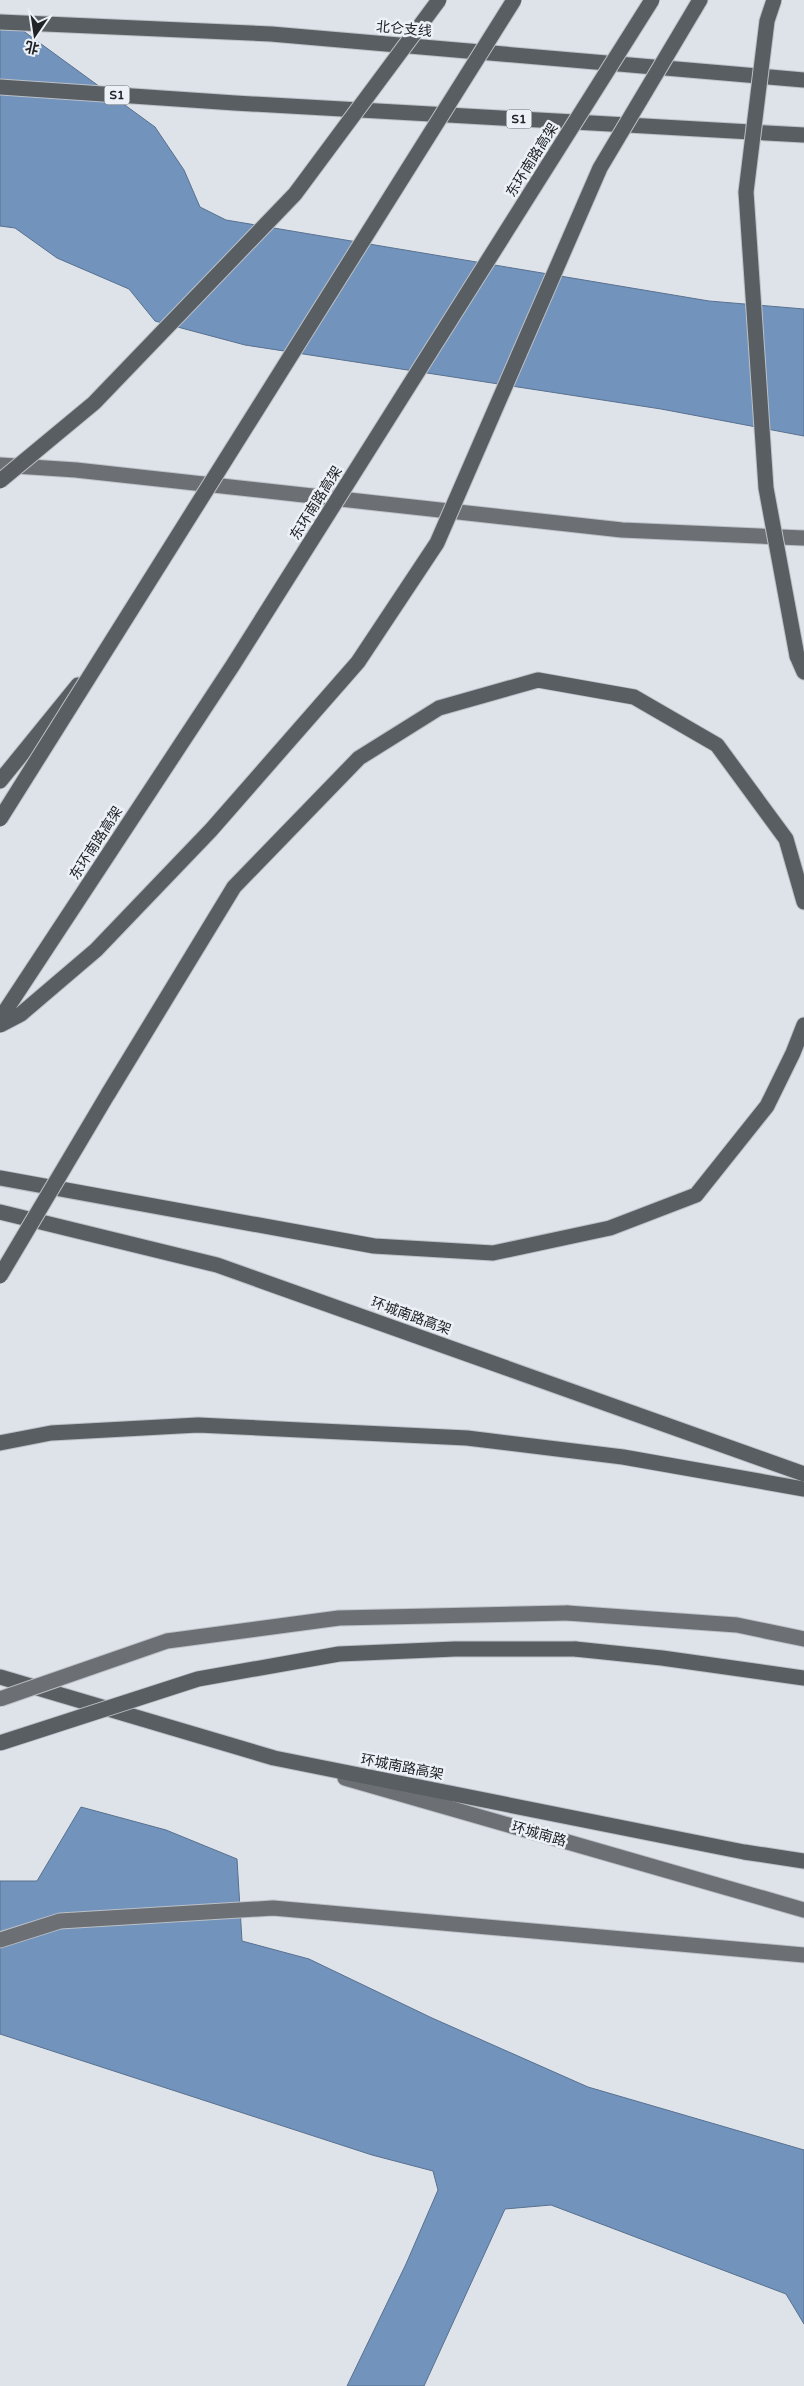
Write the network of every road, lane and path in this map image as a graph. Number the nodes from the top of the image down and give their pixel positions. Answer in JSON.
{"nodes":[{"id":1,"x":439,"y":0,"type":"edge"},
{"id":2,"x":514,"y":0,"type":"edge"},
{"id":3,"x":652,"y":0,"type":"edge"},
{"id":4,"x":700,"y":0,"type":"edge"},
{"id":5,"x":774,"y":0,"type":"edge"},
{"id":6,"x":0,"y":22,"type":"edge"},
{"id":7,"x":804,"y":80,"type":"edge"},
{"id":8,"x":0,"y":87,"type":"edge"},
{"id":9,"x":804,"y":135,"type":"edge"},
{"id":10,"x":0,"y":465,"type":"edge"},
{"id":11,"x":0,"y":481,"type":"edge"},
{"id":12,"x":804,"y":538,"type":"edge"},
{"id":13,"x":106,"y":651,"type":"junction"},
{"id":14,"x":804,"y":672,"type":"edge"},
{"id":15,"x":0,"y":781,"type":"edge"},
{"id":16,"x":0,"y":819,"type":"edge"},
{"id":17,"x":804,"y":902,"type":"edge"},
{"id":18,"x":0,"y":1019,"type":"edge"},
{"id":19,"x":804,"y":1024,"type":"edge"},
{"id":20,"x":0,"y":1025,"type":"edge"},
{"id":21,"x":0,"y":1178,"type":"edge"},
{"id":22,"x":0,"y":1212,"type":"edge"},
{"id":23,"x":0,"y":1276,"type":"edge"},
{"id":24,"x":0,"y":1444,"type":"edge"},
{"id":25,"x":804,"y":1474,"type":"edge"},
{"id":26,"x":804,"y":1489,"type":"edge"},
{"id":27,"x":804,"y":1639,"type":"edge"},
{"id":28,"x":0,"y":1677,"type":"edge"},
{"id":29,"x":804,"y":1678,"type":"edge"},
{"id":30,"x":0,"y":1699,"type":"edge"},
{"id":31,"x":0,"y":1743,"type":"edge"},
{"id":32,"x":274,"y":1758,"type":"junction"},
{"id":33,"x":804,"y":1861,"type":"edge"},
{"id":34,"x":804,"y":1910,"type":"edge"},
{"id":35,"x":0,"y":1940,"type":"edge"},
{"id":36,"x":804,"y":1955,"type":"edge"}],
"edges":[{"from":1,"to":11,"type":"highway","bridge":true},
{"from":2,"to":13,"type":"highway","bridge":true},
{"from":3,"to":18,"type":"highway","name":"东环南路高架","bridge":true},
{"from":4,"to":20,"type":"highway","bridge":true},
{"from":5,"to":14,"type":"highway","bridge":true},
{"from":6,"to":7,"type":"highway","name":"北仑支线"},
{"from":8,"to":9,"type":"highway","number":"S1"},
{"from":10,"to":12,"type":"main road"},
{"from":13,"to":15,"type":"highway","bridge":true},
{"from":13,"to":16,"type":"highway","bridge":true},
{"from":17,"to":23,"type":"highway","bridge":true},
{"from":19,"to":21,"type":"highway"},
{"from":22,"to":25,"type":"highway","name":"环城南路高架"},
{"from":24,"to":26,"type":"highway"},
{"from":27,"to":30,"type":"main road","bridge":true},
{"from":28,"to":32,"type":"highway","name":"环城南路高架"},
{"from":29,"to":31,"type":"highway","bridge":true},
{"from":32,"to":33,"type":"highway","name":"环城南路高架"},
{"from":32,"to":34,"type":"main road","name":"环城南路"},
{"from":35,"to":36,"type":"main road"}]}
